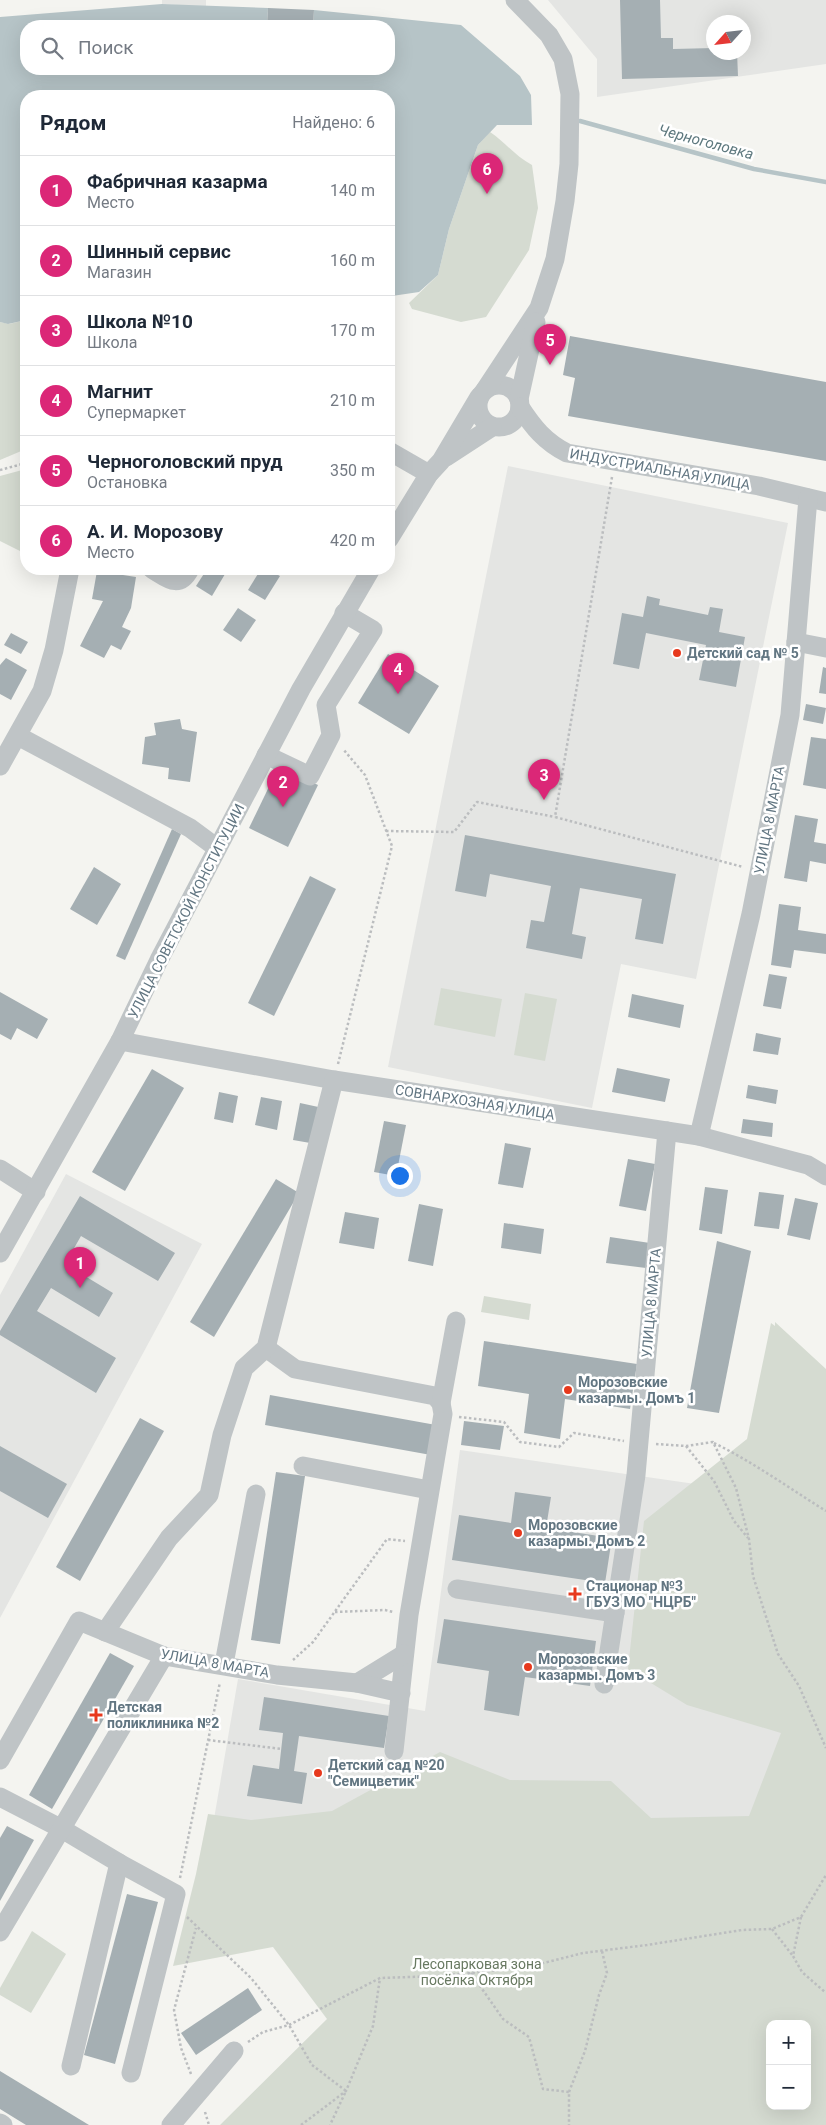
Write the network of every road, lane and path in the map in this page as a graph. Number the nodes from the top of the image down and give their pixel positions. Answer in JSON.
{"nodes":[{"id":1,"x":505,"y":0,"type":"edge"},
{"id":2,"x":515,"y":0,"type":"edge"},
{"id":3,"x":548,"y":35,"type":"junction"},
{"id":4,"x":539,"y":308,"type":"junction"},
{"id":5,"x":482,"y":394,"type":"junction"},
{"id":6,"x":520,"y":403,"type":"junction"},
{"id":7,"x":495,"y":427,"type":"junction"},
{"id":8,"x":541,"y":435,"type":"junction"},
{"id":9,"x":395,"y":453,"type":"edge"},
{"id":10,"x":616,"y":462,"type":"junction"},
{"id":11,"x":20,"y":464,"type":"edge"},
{"id":12,"x":435,"y":467,"type":"junction"},
{"id":13,"x":0,"y":470,"type":"edge"},
{"id":14,"x":817,"y":500,"type":"edge"},
{"id":15,"x":395,"y":530,"type":"edge"},
{"id":16,"x":69,"y":575,"type":"edge"},
{"id":17,"x":162,"y":575,"type":"edge"},
{"id":18,"x":187,"y":575,"type":"edge"},
{"id":19,"x":367,"y":575,"type":"edge"},
{"id":20,"x":344,"y":613,"type":"junction"},
{"id":21,"x":796,"y":642,"type":"junction"},
{"id":22,"x":826,"y":648,"type":"edge"},
{"id":23,"x":301,"y":689,"type":"junction"},
{"id":24,"x":326,"y":704,"type":"junction"},
{"id":25,"x":331,"y":735,"type":"junction"},
{"id":26,"x":18,"y":736,"type":"junction"},
{"id":27,"x":266,"y":755,"type":"junction"},
{"id":28,"x":0,"y":766,"type":"edge"},
{"id":29,"x":555,"y":817,"type":"junction"},
{"id":30,"x":386,"y":831,"type":"junction"},
{"id":31,"x":217,"y":848,"type":"junction"},
{"id":32,"x":759,"y":871,"type":"junction"},
{"id":33,"x":120,"y":1040,"type":"junction"},
{"id":34,"x":334,"y":1080,"type":"junction"},
{"id":35,"x":666,"y":1131,"type":"junction"},
{"id":36,"x":699,"y":1136,"type":"junction"},
{"id":37,"x":0,"y":1169,"type":"edge"},
{"id":38,"x":826,"y":1176,"type":"edge"},
{"id":39,"x":36,"y":1192,"type":"junction"},
{"id":40,"x":0,"y":1253,"type":"edge"},
{"id":41,"x":456,"y":1321,"type":"dead end"},
{"id":42,"x":266,"y":1348,"type":"junction"},
{"id":43,"x":442,"y":1409,"type":"junction"},
{"id":44,"x":713,"y":1442,"type":"junction"},
{"id":45,"x":638,"y":1443,"type":"junction"},
{"id":46,"x":686,"y":1446,"type":"junction"},
{"id":47,"x":303,"y":1466,"type":"dead end"},
{"id":48,"x":429,"y":1490,"type":"junction"},
{"id":49,"x":256,"y":1494,"type":"dead end"},
{"id":50,"x":826,"y":1511,"type":"edge"},
{"id":51,"x":749,"y":1539,"type":"junction"},
{"id":52,"x":421,"y":1543,"type":"junction"},
{"id":53,"x":457,"y":1589,"type":"dead end"},
{"id":54,"x":335,"y":1612,"type":"junction"},
{"id":55,"x":615,"y":1613,"type":"junction"},
{"id":56,"x":409,"y":1615,"type":"junction"},
{"id":57,"x":105,"y":1632,"type":"junction"},
{"id":58,"x":404,"y":1654,"type":"junction"},
{"id":59,"x":164,"y":1656,"type":"junction"},
{"id":60,"x":224,"y":1664,"type":"junction"},
{"id":61,"x":277,"y":1675,"type":"junction"},
{"id":62,"x":357,"y":1683,"type":"junction"},
{"id":63,"x":604,"y":1684,"type":"dead end"},
{"id":64,"x":402,"y":1693,"type":"junction"},
{"id":65,"x":208,"y":1740,"type":"junction"},
{"id":66,"x":826,"y":1748,"type":"edge"},
{"id":67,"x":282,"y":1749,"type":"dead end"},
{"id":68,"x":394,"y":1752,"type":"dead end"},
{"id":69,"x":0,"y":1760,"type":"edge"},
{"id":70,"x":0,"y":1797,"type":"edge"},
{"id":71,"x":62,"y":1829,"type":"junction"},
{"id":72,"x":119,"y":1863,"type":"junction"},
{"id":73,"x":826,"y":1875,"type":"edge"},
{"id":74,"x":175,"y":1899,"type":"junction"},
{"id":75,"x":801,"y":1917,"type":"junction"},
{"id":76,"x":196,"y":1928,"type":"junction"},
{"id":77,"x":772,"y":1929,"type":"junction"},
{"id":78,"x":0,"y":1932,"type":"edge"},
{"id":79,"x":602,"y":1951,"type":"junction"},
{"id":80,"x":793,"y":1956,"type":"junction"},
{"id":81,"x":471,"y":1973,"type":"junction"},
{"id":82,"x":380,"y":1978,"type":"junction"},
{"id":83,"x":826,"y":1993,"type":"edge"},
{"id":84,"x":289,"y":2025,"type":"junction"},
{"id":85,"x":234,"y":2051,"type":"joint"},
{"id":86,"x":72,"y":2066,"type":"dead end"},
{"id":87,"x":131,"y":2073,"type":"dead end"},
{"id":88,"x":346,"y":2091,"type":"junction"},
{"id":89,"x":569,"y":2092,"type":"junction"},
{"id":90,"x":198,"y":2093,"type":"junction"},
{"id":91,"x":0,"y":2123,"type":"edge"},
{"id":92,"x":3,"y":2125,"type":"edge"},
{"id":93,"x":171,"y":2125,"type":"edge"},
{"id":94,"x":209,"y":2125,"type":"edge"},
{"id":95,"x":301,"y":2125,"type":"edge"},
{"id":96,"x":330,"y":2125,"type":"edge"},
{"id":97,"x":569,"y":2125,"type":"edge"}],
"edges":[{"from":1,"to":3,"type":"street"},
{"from":2,"to":3,"type":"street"},
{"from":3,"to":4,"type":"street"},
{"from":4,"to":5,"type":"street"},
{"from":4,"to":6,"type":"street"},
{"from":5,"to":6,"type":"street"},
{"from":5,"to":7,"type":"street"},
{"from":5,"to":12,"type":"street"},
{"from":6,"to":7,"type":"street"},
{"from":6,"to":8,"type":"street"},
{"from":7,"to":8,"type":"street","name":"ИНДУСТРИАЛЬНАЯ УЛИЦА"},
{"from":7,"to":12,"type":"street"},
{"from":8,"to":10,"type":"street","name":"ИНДУСТРИАЛЬНАЯ УЛИЦА"},
{"from":9,"to":12,"type":"street"},
{"from":10,"to":14,"type":"street","name":"ИНДУСТРИАЛЬНАЯ УЛИЦА"},
{"from":10,"to":29,"type":"path"},
{"from":11,"to":13,"type":"path"},
{"from":12,"to":15,"type":"street"},
{"from":14,"to":21,"type":"street","name":"УЛИЦА 8 МАРТА"},
{"from":16,"to":26,"type":"street"},
{"from":17,"to":18,"type":"street"},
{"from":19,"to":20,"type":"street","name":"УЛИЦА СОВЕТСКОЙ КОНСТИТУЦИИ"},
{"from":20,"to":23,"type":"street","name":"УЛИЦА СОВЕТСКОЙ КОНСТИТУЦИИ"},
{"from":20,"to":24,"type":"street"},
{"from":21,"to":22,"type":"street"},
{"from":21,"to":32,"type":"street","name":"УЛИЦА 8 МАРТА"},
{"from":23,"to":24,"type":"street"},
{"from":23,"to":27,"type":"street","name":"УЛИЦА СОВЕТСКОЙ КОНСТИТУЦИИ"},
{"from":24,"to":25,"type":"street"},
{"from":25,"to":27,"type":"street"},
{"from":25,"to":30,"type":"path"},
{"from":26,"to":28,"type":"street"},
{"from":26,"to":31,"type":"street"},
{"from":27,"to":31,"type":"street","name":"УЛИЦА СОВЕТСКОЙ КОНСТИТУЦИИ"},
{"from":29,"to":30,"type":"path"},
{"from":29,"to":32,"type":"path"},
{"from":30,"to":34,"type":"path"},
{"from":31,"to":33,"type":"street","name":"УЛИЦА СОВЕТСКОЙ КОНСТИТУЦИИ"},
{"from":32,"to":36,"type":"street","name":"УЛИЦА 8 МАРТА"},
{"from":33,"to":34,"type":"street","name":"СОВНАРХОЗНАЯ УЛИЦА"},
{"from":33,"to":39,"type":"street","name":"УЛИЦА СОВЕТСКОЙ КОНСТИТУЦИИ"},
{"from":34,"to":35,"type":"street","name":"СОВНАРХОЗНАЯ УЛИЦА"},
{"from":34,"to":42,"type":"street"},
{"from":35,"to":36,"type":"street","name":"СОВНАРХОЗНАЯ УЛИЦА"},
{"from":35,"to":45,"type":"street","name":"УЛИЦА 8 МАРТА"},
{"from":36,"to":38,"type":"street","name":"СОВНАРХОЗНАЯ УЛИЦА"},
{"from":37,"to":39,"type":"street"},
{"from":39,"to":40,"type":"street","name":"УЛИЦА СОВЕТСКОЙ КОНСТИТУЦИИ"},
{"from":41,"to":43,"type":"street"},
{"from":42,"to":43,"type":"street"},
{"from":42,"to":57,"type":"street"},
{"from":43,"to":45,"type":"path"},
{"from":43,"to":48,"type":"street"},
{"from":44,"to":46,"type":"path"},
{"from":44,"to":50,"type":"path"},
{"from":44,"to":51,"type":"path"},
{"from":45,"to":46,"type":"path"},
{"from":45,"to":55,"type":"street","name":"УЛИЦА 8 МАРТА"},
{"from":46,"to":51,"type":"path"},
{"from":47,"to":48,"type":"street"},
{"from":48,"to":52,"type":"street"},
{"from":49,"to":60,"type":"street"},
{"from":51,"to":66,"type":"path"},
{"from":52,"to":54,"type":"path"},
{"from":52,"to":56,"type":"street"},
{"from":53,"to":55,"type":"street"},
{"from":54,"to":56,"type":"path"},
{"from":54,"to":61,"type":"path"},
{"from":55,"to":63,"type":"street","name":"УЛИЦА 8 МАРТА"},
{"from":56,"to":58,"type":"street"},
{"from":57,"to":59,"type":"street","name":"УЛИЦА 8 МАРТА"},
{"from":57,"to":69,"type":"street","name":"УЛИЦА 8 МАРТА"},
{"from":58,"to":62,"type":"street"},
{"from":58,"to":64,"type":"street"},
{"from":59,"to":60,"type":"street","name":"УЛИЦА 8 МАРТА"},
{"from":59,"to":71,"type":"street"},
{"from":60,"to":61,"type":"street","name":"УЛИЦА 8 МАРТА"},
{"from":60,"to":65,"type":"path"},
{"from":61,"to":62,"type":"street","name":"УЛИЦА 8 МАРТА"},
{"from":62,"to":64,"type":"street","name":"УЛИЦА 8 МАРТА"},
{"from":64,"to":68,"type":"street"},
{"from":65,"to":67,"type":"path"},
{"from":65,"to":74,"type":"path"},
{"from":70,"to":71,"type":"street"},
{"from":71,"to":72,"type":"street"},
{"from":71,"to":78,"type":"street"},
{"from":72,"to":74,"type":"street"},
{"from":72,"to":86,"type":"street"},
{"from":73,"to":75,"type":"path"},
{"from":74,"to":76,"type":"path"},
{"from":74,"to":87,"type":"street"},
{"from":75,"to":77,"type":"path"},
{"from":75,"to":80,"type":"path"},
{"from":76,"to":84,"type":"path"},
{"from":76,"to":90,"type":"path"},
{"from":77,"to":79,"type":"path"},
{"from":77,"to":80,"type":"path"},
{"from":79,"to":81,"type":"path"},
{"from":79,"to":89,"type":"path"},
{"from":80,"to":83,"type":"path"},
{"from":81,"to":82,"type":"path"},
{"from":81,"to":89,"type":"path"},
{"from":82,"to":84,"type":"path"},
{"from":82,"to":88,"type":"path"},
{"from":84,"to":85,"type":"path"},
{"from":84,"to":88,"type":"path"},
{"from":85,"to":90,"type":"street"},
{"from":88,"to":95,"type":"path"},
{"from":88,"to":96,"type":"path"},
{"from":89,"to":97,"type":"path"},
{"from":90,"to":93,"type":"street"},
{"from":90,"to":94,"type":"path"},
{"from":91,"to":92,"type":"street"}]}
